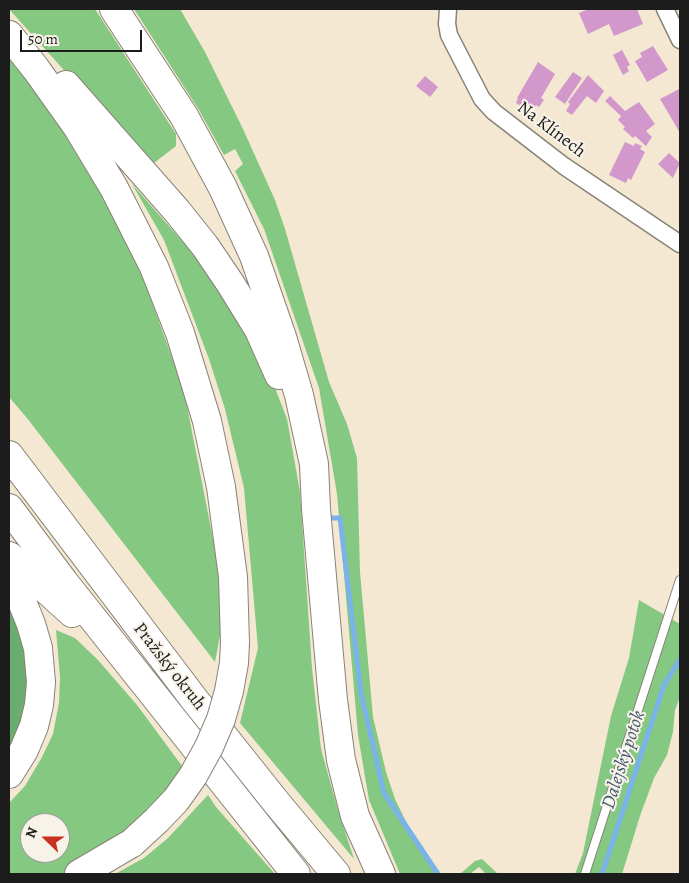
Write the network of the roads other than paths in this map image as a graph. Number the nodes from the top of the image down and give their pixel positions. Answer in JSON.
{"nodes":[{"id":1,"x":114,"y":9,"type":"edge"},
{"id":2,"x":448,"y":9,"type":"edge"},
{"id":3,"x":665,"y":9,"type":"edge"},
{"id":4,"x":9,"y":22,"type":"edge"},
{"id":5,"x":9,"y":35,"type":"edge"},
{"id":6,"x":680,"y":40,"type":"edge"},
{"id":7,"x":680,"y":244,"type":"edge"},
{"id":8,"x":9,"y":455,"type":"edge"},
{"id":9,"x":9,"y":508,"type":"edge"},
{"id":10,"x":316,"y":509,"type":"junction"},
{"id":11,"x":9,"y":556,"type":"edge"},
{"id":12,"x":9,"y":578,"type":"edge"},
{"id":13,"x":680,"y":580,"type":"edge"},
{"id":14,"x":127,"y":662,"type":"junction"},
{"id":15,"x":9,"y":774,"type":"edge"},
{"id":16,"x":79,"y":874,"type":"edge"},
{"id":17,"x":296,"y":874,"type":"edge"},
{"id":18,"x":336,"y":874,"type":"edge"},
{"id":19,"x":381,"y":874,"type":"edge"},
{"id":20,"x":585,"y":874,"type":"edge"}],
"edges":[{"from":1,"to":10,"type":"highway"},
{"from":2,"to":7,"type":"street","name":"Na Klínech"},
{"from":3,"to":6,"type":"street"},
{"from":4,"to":10,"type":"highway"},
{"from":5,"to":16,"type":"highway","bridge":true},
{"from":8,"to":18,"type":"highway","name":"Pražský okruh"},
{"from":9,"to":14,"type":"highway","name":"Pražský okruh"},
{"from":10,"to":19,"type":"highway"},
{"from":11,"to":14,"type":"highway"},
{"from":12,"to":15,"type":"highway"},
{"from":13,"to":20,"type":"lane"},
{"from":14,"to":17,"type":"highway","name":"Pražský okruh"}]}
